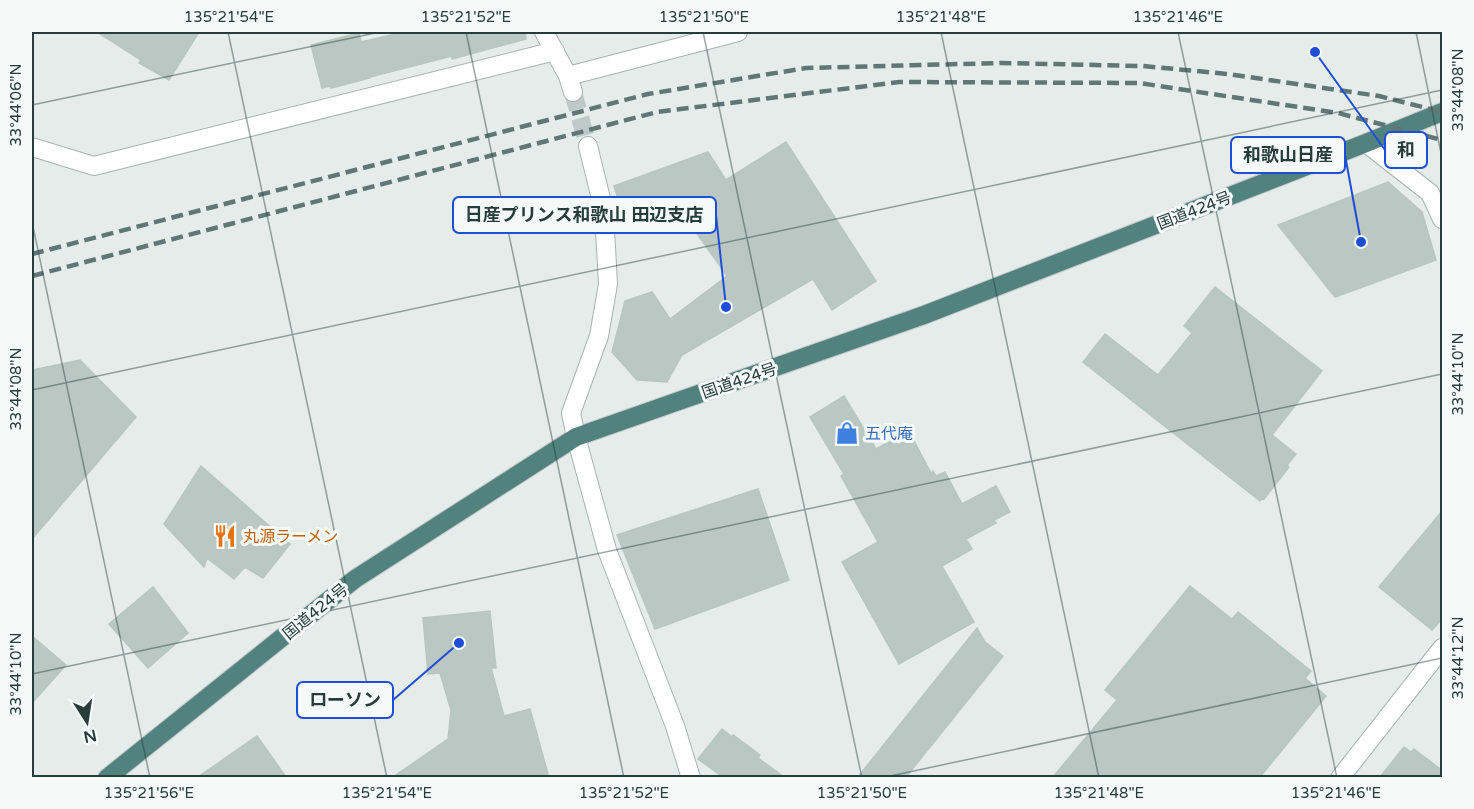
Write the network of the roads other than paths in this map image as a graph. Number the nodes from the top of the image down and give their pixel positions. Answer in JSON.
{"nodes":[{"id":1,"x":544,"y":32,"type":"edge"},
{"id":2,"x":738,"y":32,"type":"edge"},
{"id":3,"x":555,"y":51,"type":"junction"},
{"id":4,"x":1443,"y":112,"type":"edge"},
{"id":5,"x":1366,"y":144,"type":"junction"},
{"id":6,"x":588,"y":146,"type":"tunnel mouth"},
{"id":7,"x":32,"y":147,"type":"edge"},
{"id":8,"x":1443,"y":219,"type":"edge"},
{"id":9,"x":576,"y":437,"type":"junction"},
{"id":10,"x":1443,"y":648,"type":"edge"},
{"id":11,"x":107,"y":777,"type":"edge"},
{"id":12,"x":691,"y":777,"type":"edge"},
{"id":13,"x":1341,"y":777,"type":"edge"}],
"edges":[{"from":1,"to":3,"type":"street"},
{"from":2,"to":3,"type":"street"},
{"from":3,"to":7,"type":"street"},
{"from":4,"to":5,"type":"highway","name":"国道424号"},
{"from":5,"to":8,"type":"street"},
{"from":5,"to":9,"type":"highway","name":"国道424号"},
{"from":6,"to":9,"type":"street"},
{"from":9,"to":11,"type":"highway","name":"国道424号"},
{"from":9,"to":12,"type":"street"},
{"from":10,"to":13,"type":"street"}]}
